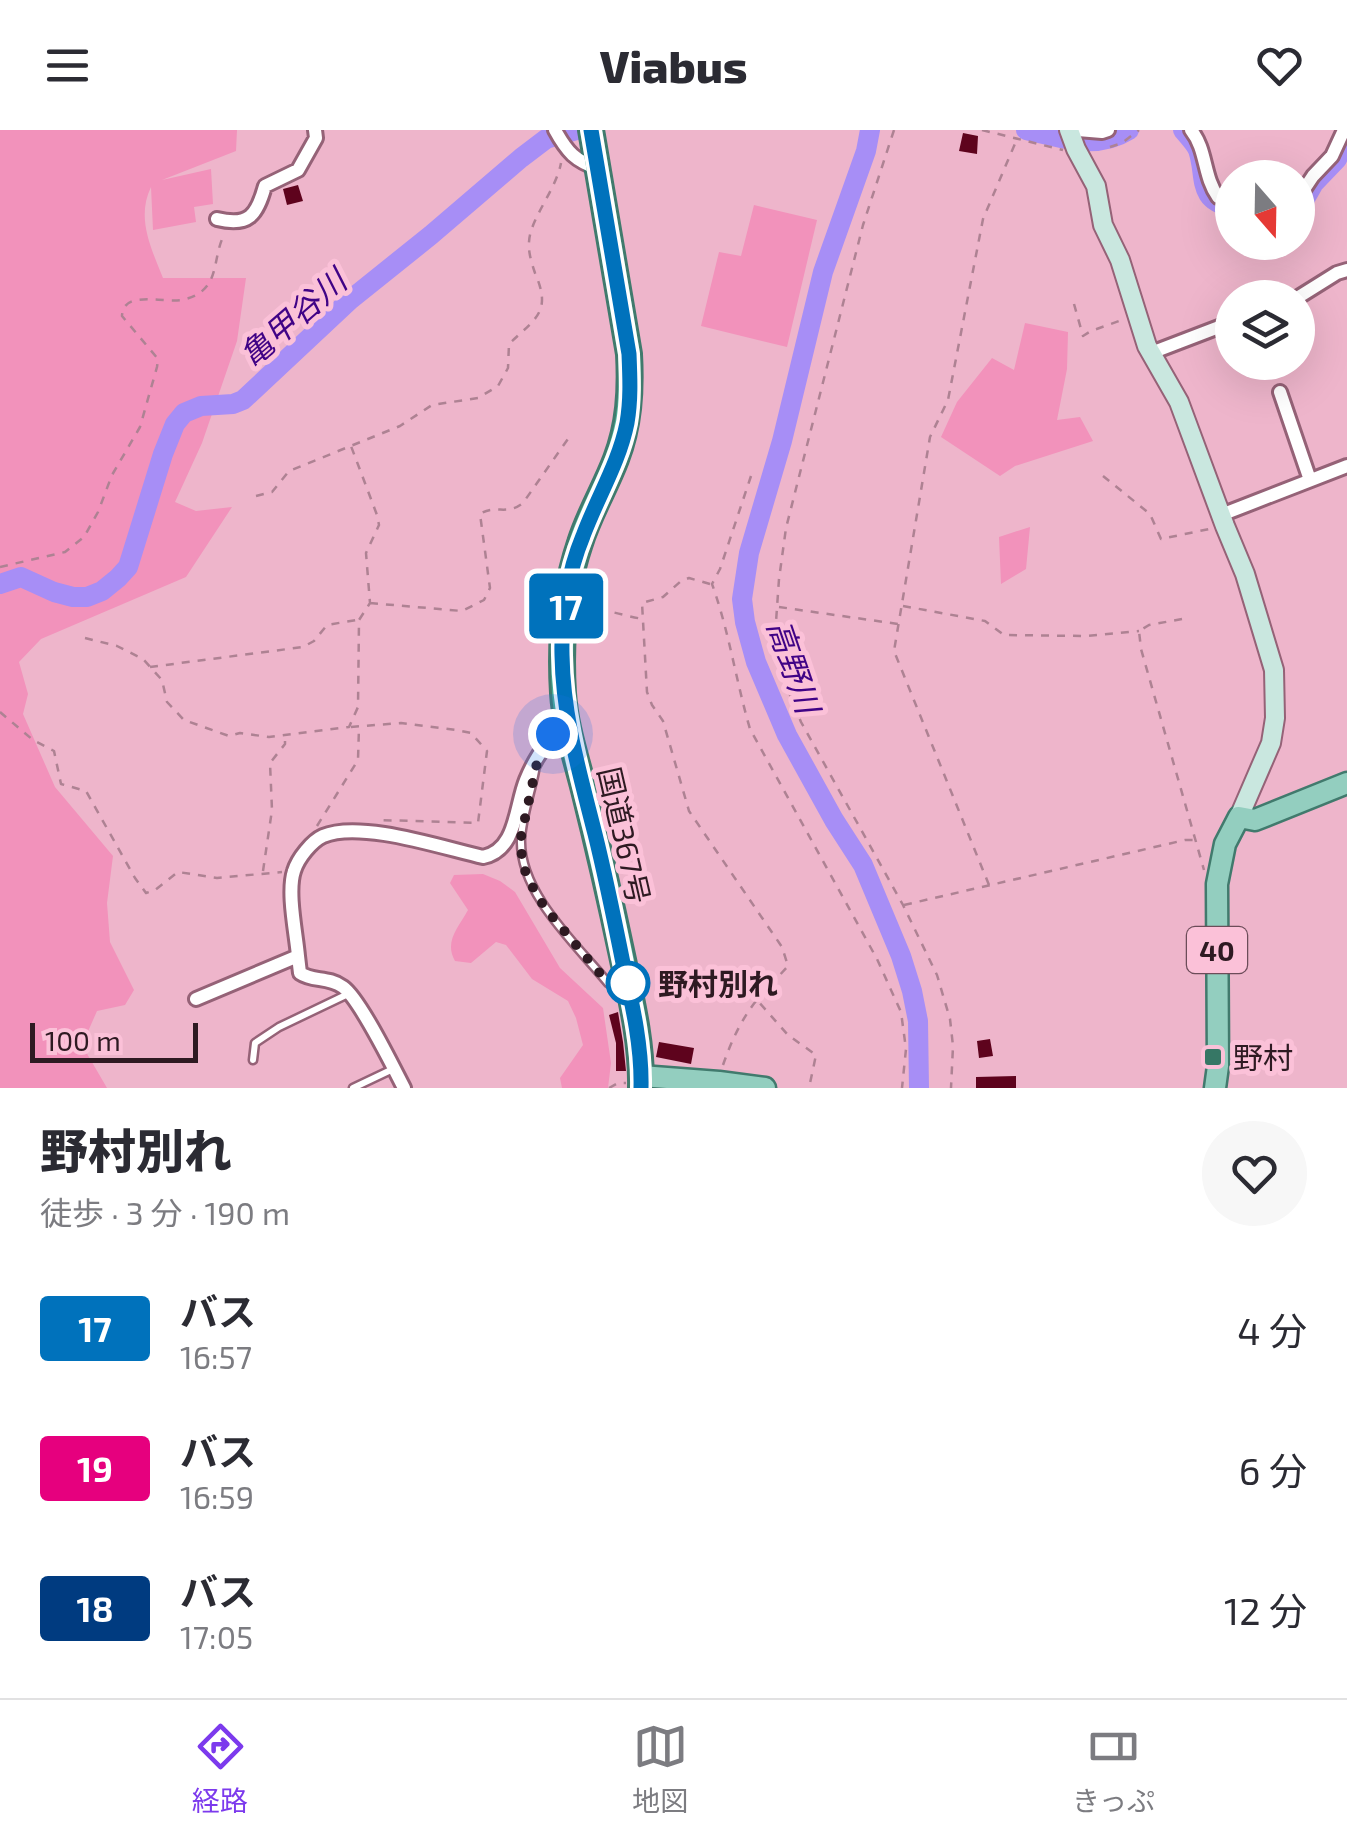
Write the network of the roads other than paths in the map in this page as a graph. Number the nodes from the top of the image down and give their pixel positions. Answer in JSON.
{"nodes":[{"id":1,"x":314,"y":130,"type":"edge"},
{"id":2,"x":1108,"y":130,"type":"edge"},
{"id":3,"x":1191,"y":130,"type":"edge"},
{"id":4,"x":1344,"y":130,"type":"edge"},
{"id":5,"x":592,"y":134,"type":"edge"},
{"id":6,"x":558,"y":137,"type":"edge"},
{"id":7,"x":1074,"y":140,"type":"edge"},
{"id":8,"x":600,"y":169,"type":"junction"},
{"id":9,"x":1315,"y":174,"type":"edge"},
{"id":10,"x":1215,"y":193,"type":"edge"},
{"id":11,"x":224,"y":220,"type":"road end"},
{"id":12,"x":1347,"y":270,"type":"edge"},
{"id":13,"x":1315,"y":286,"type":"edge"},
{"id":14,"x":1215,"y":329,"type":"edge"},
{"id":15,"x":1151,"y":353,"type":"junction"},
{"id":16,"x":1280,"y":392,"type":"dead end"},
{"id":17,"x":1347,"y":466,"type":"edge"},
{"id":18,"x":1310,"y":480,"type":"junction"},
{"id":19,"x":1223,"y":520,"type":"junction"},
{"id":20,"x":568,"y":724,"type":"junction"},
{"id":21,"x":538,"y":758,"type":"junction"},
{"id":22,"x":1347,"y":783,"type":"edge"},
{"id":23,"x":1240,"y":816,"type":"junction"},
{"id":24,"x":298,"y":956,"type":"junction"},
{"id":25,"x":349,"y":993,"type":"junction"},
{"id":26,"x":630,"y":996,"type":"junction"},
{"id":27,"x":196,"y":999,"type":"dead end"},
{"id":28,"x":253,"y":1060,"type":"dead end"},
{"id":29,"x":394,"y":1068,"type":"junction"},
{"id":30,"x":720,"y":1078,"type":"edge"},
{"id":31,"x":641,"y":1082,"type":"edge"},
{"id":32,"x":352,"y":1088,"type":"edge"},
{"id":33,"x":404,"y":1088,"type":"edge"},
{"id":34,"x":764,"y":1088,"type":"edge"},
{"id":35,"x":1215,"y":1088,"type":"edge"}],
"edges":[{"from":1,"to":11,"type":"street"},
{"from":2,"to":7,"type":"street"},
{"from":3,"to":10,"type":"street"},
{"from":4,"to":9,"type":"street"},
{"from":5,"to":8,"type":"highway","name":"国道367号"},
{"from":6,"to":8,"type":"street"},
{"from":7,"to":15,"type":"street"},
{"from":8,"to":20,"type":"highway","name":"国道367号"},
{"from":12,"to":13,"type":"street"},
{"from":14,"to":15,"type":"street"},
{"from":15,"to":19,"type":"street"},
{"from":16,"to":18,"type":"street"},
{"from":17,"to":18,"type":"street"},
{"from":18,"to":19,"type":"street"},
{"from":19,"to":23,"type":"street"},
{"from":20,"to":21,"type":"street"},
{"from":20,"to":26,"type":"highway","name":"国道367号"},
{"from":21,"to":24,"type":"street"},
{"from":21,"to":26,"type":"lane"},
{"from":22,"to":23,"type":"main road"},
{"from":23,"to":35,"type":"main road","number":"40"},
{"from":24,"to":25,"type":"street"},
{"from":24,"to":27,"type":"street"},
{"from":25,"to":28,"type":"lane"},
{"from":25,"to":29,"type":"street"},
{"from":26,"to":31,"type":"highway","name":"国道367号"},
{"from":29,"to":32,"type":"lane"},
{"from":29,"to":33,"type":"street"},
{"from":30,"to":31,"type":"main road"},
{"from":30,"to":34,"type":"main road"}]}
